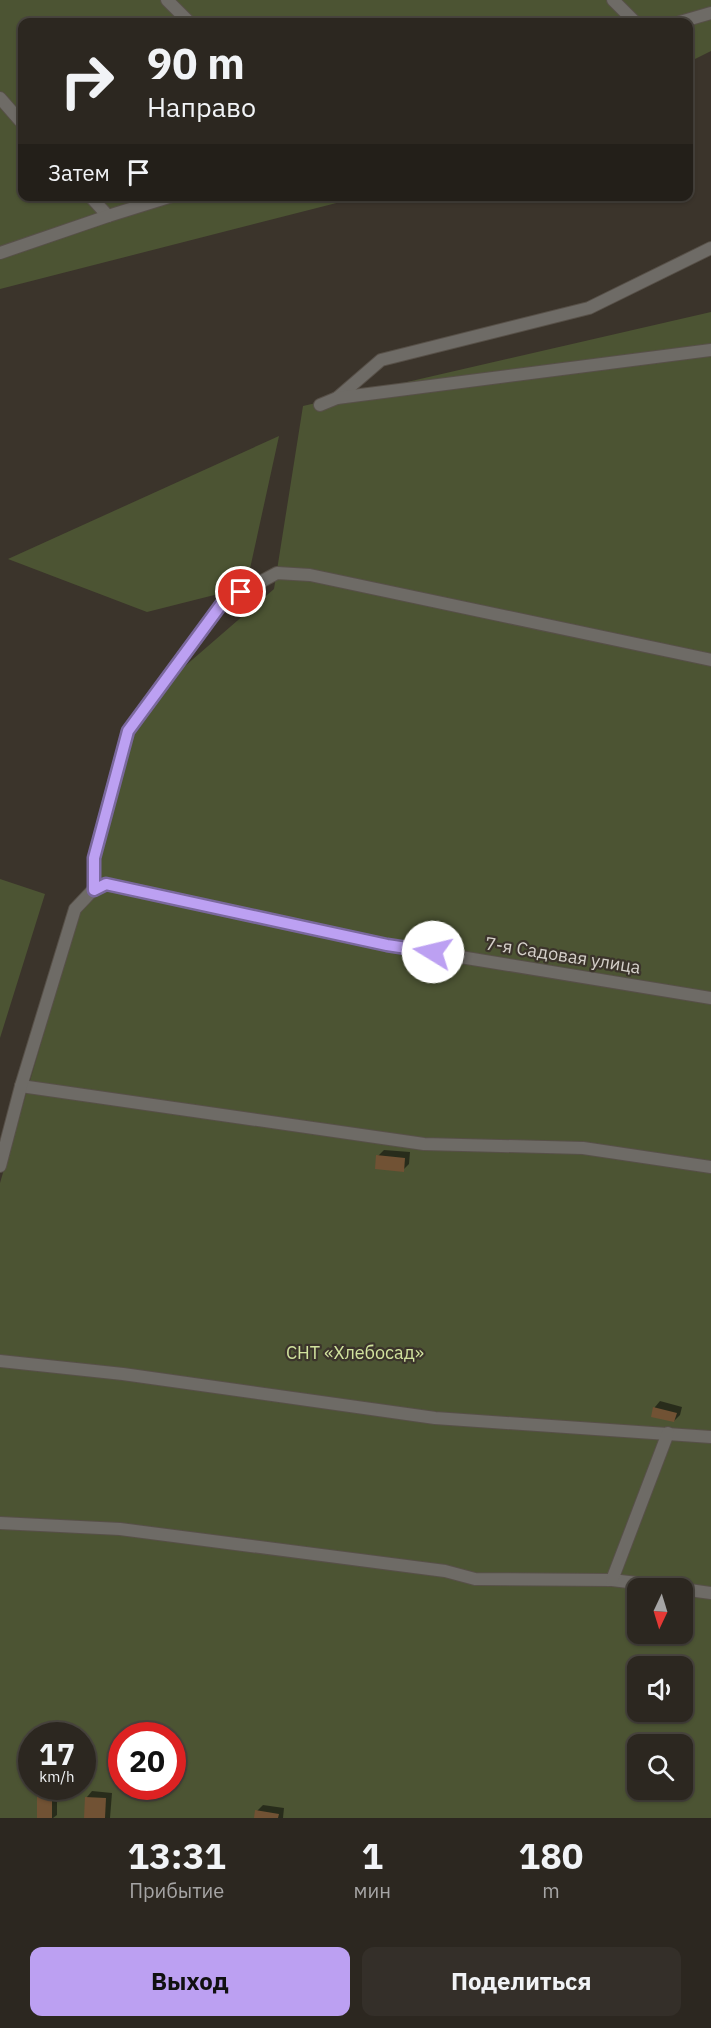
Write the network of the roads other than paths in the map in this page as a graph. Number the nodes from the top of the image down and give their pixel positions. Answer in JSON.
{"nodes":[{"id":1,"x":167,"y":0,"type":"edge"},
{"id":2,"x":613,"y":0,"type":"edge"},
{"id":3,"x":711,"y":13,"type":"edge"},
{"id":4,"x":185,"y":18,"type":"edge"},
{"id":5,"x":631,"y":18,"type":"edge"},
{"id":6,"x":693,"y":18,"type":"edge"},
{"id":7,"x":0,"y":98,"type":"edge"},
{"id":8,"x":18,"y":118,"type":"edge"},
{"id":9,"x":94,"y":201,"type":"edge"},
{"id":10,"x":156,"y":201,"type":"edge"},
{"id":11,"x":108,"y":216,"type":"junction"},
{"id":12,"x":711,"y":248,"type":"edge"},
{"id":13,"x":0,"y":253,"type":"edge"},
{"id":14,"x":711,"y":350,"type":"edge"},
{"id":15,"x":337,"y":398,"type":"junction"},
{"id":16,"x":320,"y":405,"type":"dead end"},
{"id":17,"x":711,"y":660,"type":"edge"},
{"id":18,"x":94,"y":890,"type":"junction"},
{"id":19,"x":711,"y":998,"type":"edge"},
{"id":20,"x":21,"y":1086,"type":"junction"},
{"id":21,"x":0,"y":1166,"type":"edge"},
{"id":22,"x":711,"y":1167,"type":"edge"},
{"id":23,"x":0,"y":1361,"type":"edge"},
{"id":24,"x":668,"y":1433,"type":"junction"},
{"id":25,"x":711,"y":1437,"type":"edge"},
{"id":26,"x":0,"y":1523,"type":"edge"},
{"id":27,"x":612,"y":1580,"type":"junction"},
{"id":28,"x":627,"y":1582,"type":"edge"},
{"id":29,"x":693,"y":1591,"type":"edge"},
{"id":30,"x":711,"y":1593,"type":"edge"}],
"edges":[{"from":1,"to":4,"type":"lane"},
{"from":2,"to":5,"type":"lane"},
{"from":3,"to":6,"type":"lane"},
{"from":7,"to":8,"type":"lane"},
{"from":9,"to":11,"type":"lane"},
{"from":10,"to":11,"type":"lane"},
{"from":11,"to":13,"type":"lane"},
{"from":12,"to":15,"type":"lane"},
{"from":14,"to":15,"type":"lane"},
{"from":15,"to":16,"type":"lane"},
{"from":17,"to":18,"type":"lane"},
{"from":18,"to":19,"type":"lane","name":"7-я Садовая улица"},
{"from":18,"to":20,"type":"lane"},
{"from":20,"to":21,"type":"lane"},
{"from":20,"to":22,"type":"lane"},
{"from":23,"to":24,"type":"lane"},
{"from":24,"to":25,"type":"lane"},
{"from":24,"to":27,"type":"lane"},
{"from":26,"to":27,"type":"lane"},
{"from":27,"to":28,"type":"lane"},
{"from":29,"to":30,"type":"lane"}]}
